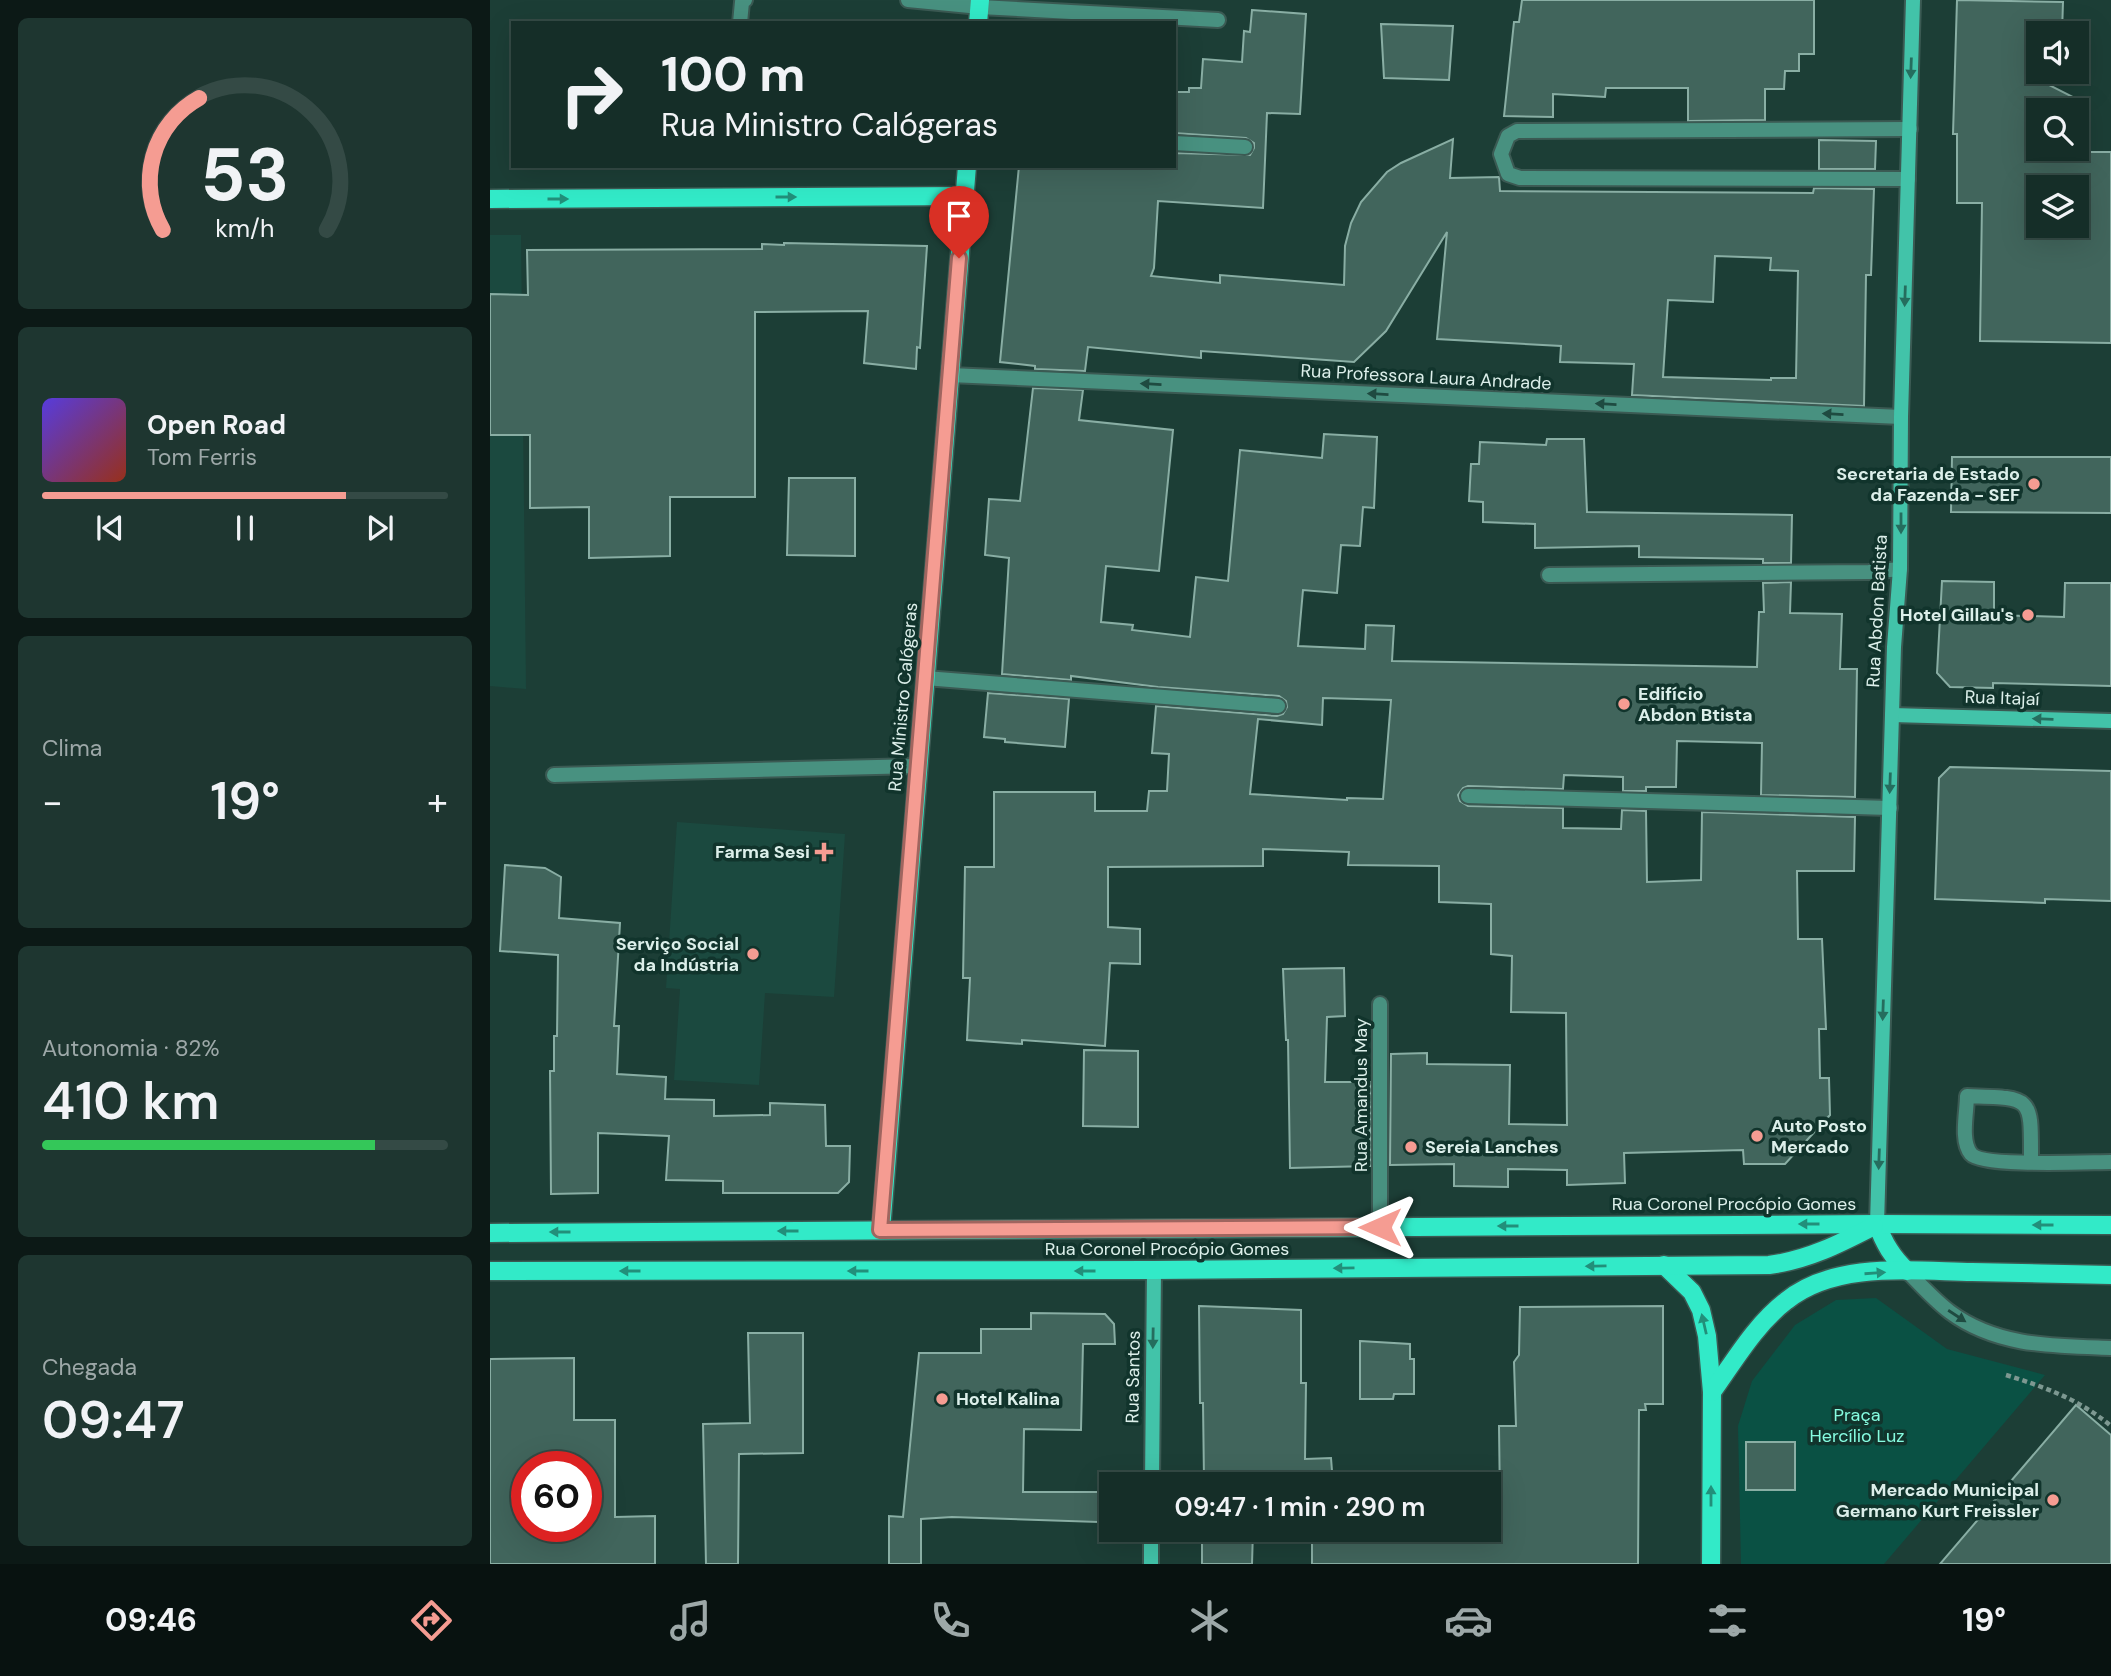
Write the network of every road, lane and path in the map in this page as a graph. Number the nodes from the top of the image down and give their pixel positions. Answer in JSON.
{"nodes":[{"id":1,"x":745,"y":0,"type":"edge"},
{"id":2,"x":908,"y":0,"type":"edge"},
{"id":3,"x":1913,"y":0,"type":"edge"},
{"id":4,"x":979,"y":10,"type":"edge"},
{"id":5,"x":1218,"y":20,"type":"dead end"},
{"id":6,"x":740,"y":21,"type":"edge"},
{"id":7,"x":1910,"y":129,"type":"junction"},
{"id":8,"x":1176,"y":142,"type":"edge"},
{"id":9,"x":1245,"y":147,"type":"dead end"},
{"id":10,"x":967,"y":168,"type":"edge"},
{"id":11,"x":1908,"y":179,"type":"junction"},
{"id":12,"x":965,"y":196,"type":"junction"},
{"id":13,"x":490,"y":200,"type":"edge"},
{"id":14,"x":950,"y":375,"type":"junction"},
{"id":15,"x":1901,"y":417,"type":"junction"},
{"id":16,"x":1900,"y":569,"type":"junction"},
{"id":17,"x":1549,"y":575,"type":"dead end"},
{"id":18,"x":926,"y":678,"type":"junction"},
{"id":19,"x":1278,"y":706,"type":"dead end"},
{"id":20,"x":1892,"y":715,"type":"junction"},
{"id":21,"x":2111,"y":721,"type":"edge"},
{"id":22,"x":918,"y":766,"type":"junction"},
{"id":23,"x":554,"y":775,"type":"dead end"},
{"id":24,"x":1468,"y":796,"type":"dead end"},
{"id":25,"x":1890,"y":808,"type":"junction"},
{"id":26,"x":1380,"y":1004,"type":"dead end"},
{"id":27,"x":2031,"y":1162,"type":"junction"},
{"id":28,"x":2111,"y":1162,"type":"edge"},
{"id":29,"x":1877,"y":1224,"type":"junction"},
{"id":30,"x":2111,"y":1225,"type":"edge"},
{"id":31,"x":1380,"y":1227,"type":"junction"},
{"id":32,"x":880,"y":1230,"type":"junction"},
{"id":33,"x":490,"y":1233,"type":"edge"},
{"id":34,"x":1664,"y":1265,"type":"junction"},
{"id":35,"x":1154,"y":1270,"type":"junction"},
{"id":36,"x":490,"y":1271,"type":"edge"},
{"id":37,"x":1907,"y":1271,"type":"junction"},
{"id":38,"x":2111,"y":1275,"type":"edge"},
{"id":39,"x":2111,"y":1348,"type":"edge"},
{"id":40,"x":2006,"y":1375,"type":"dead end"},
{"id":41,"x":1712,"y":1392,"type":"junction"},
{"id":42,"x":2111,"y":1426,"type":"edge"},
{"id":43,"x":1152,"y":1472,"type":"edge"},
{"id":44,"x":1151,"y":1542,"type":"edge"},
{"id":45,"x":1151,"y":1564,"type":"edge"},
{"id":46,"x":1711,"y":1564,"type":"edge"}],
"edges":[{"from":1,"to":6,"type":"street"},
{"from":2,"to":4,"type":"street"},
{"from":3,"to":7,"type":"main road","name":"Rua Abdon Batista","one_way":true},
{"from":4,"to":5,"type":"street"},
{"from":7,"to":11,"type":"main road","name":"Rua Abdon Batista"},
{"from":7,"to":11,"type":"street"},
{"from":8,"to":9,"type":"street"},
{"from":10,"to":12,"type":"main road","name":"Rua Ministro Calógeras"},
{"from":11,"to":15,"type":"main road","name":"Rua Abdon Batista","one_way":true},
{"from":13,"to":12,"type":"main road","one_way":true},
{"from":12,"to":14,"type":"main road","name":"Rua Ministro Calógeras"},
{"from":15,"to":14,"type":"street","name":"Rua Professora Laura Andrade","one_way":true},
{"from":14,"to":18,"type":"main road","name":"Rua Ministro Calógeras"},
{"from":15,"to":16,"type":"main road","name":"Rua Abdon Batista","one_way":true},
{"from":16,"to":17,"type":"street"},
{"from":16,"to":20,"type":"main road","name":"Rua Abdon Batista"},
{"from":18,"to":19,"type":"street"},
{"from":18,"to":22,"type":"main road","name":"Rua Ministro Calógeras"},
{"from":21,"to":20,"type":"main road","name":"Rua Itajaí","one_way":true},
{"from":20,"to":25,"type":"main road","name":"Rua Abdon Batista","one_way":true},
{"from":22,"to":23,"type":"street"},
{"from":22,"to":32,"type":"main road","name":"Rua Ministro Calógeras"},
{"from":24,"to":25,"type":"street"},
{"from":25,"to":29,"type":"main road","name":"Rua Abdon Batista","one_way":true},
{"from":26,"to":31,"type":"street","name":"Rua Amandus May"},
{"from":27,"to":27,"type":"street"},
{"from":27,"to":28,"type":"street"},
{"from":30,"to":29,"type":"main road","one_way":true},
{"from":29,"to":31,"type":"main road","name":"Rua Coronel Procópio Gomes","one_way":true},
{"from":29,"to":34,"type":"main road","name":"Rua Coronel Procópio Gomes"},
{"from":29,"to":37,"type":"main road"},
{"from":31,"to":32,"type":"main road","name":"Rua Coronel Procópio Gomes"},
{"from":32,"to":33,"type":"main road","name":"Rua Coronel Procópio Gomes","one_way":true},
{"from":34,"to":35,"type":"main road","name":"Rua Coronel Procópio Gomes","one_way":true},
{"from":41,"to":34,"type":"main road","one_way":true},
{"from":35,"to":36,"type":"main road","name":"Rua Coronel Procópio Gomes","one_way":true},
{"from":35,"to":43,"type":"main road","name":"Rua Santos","one_way":true},
{"from":37,"to":38,"type":"main road"},
{"from":37,"to":39,"type":"street","one_way":true},
{"from":41,"to":37,"type":"main road","one_way":true},
{"from":40,"to":42,"type":"path"},
{"from":46,"to":41,"type":"main road","one_way":true},
{"from":44,"to":45,"type":"main road"}]}
